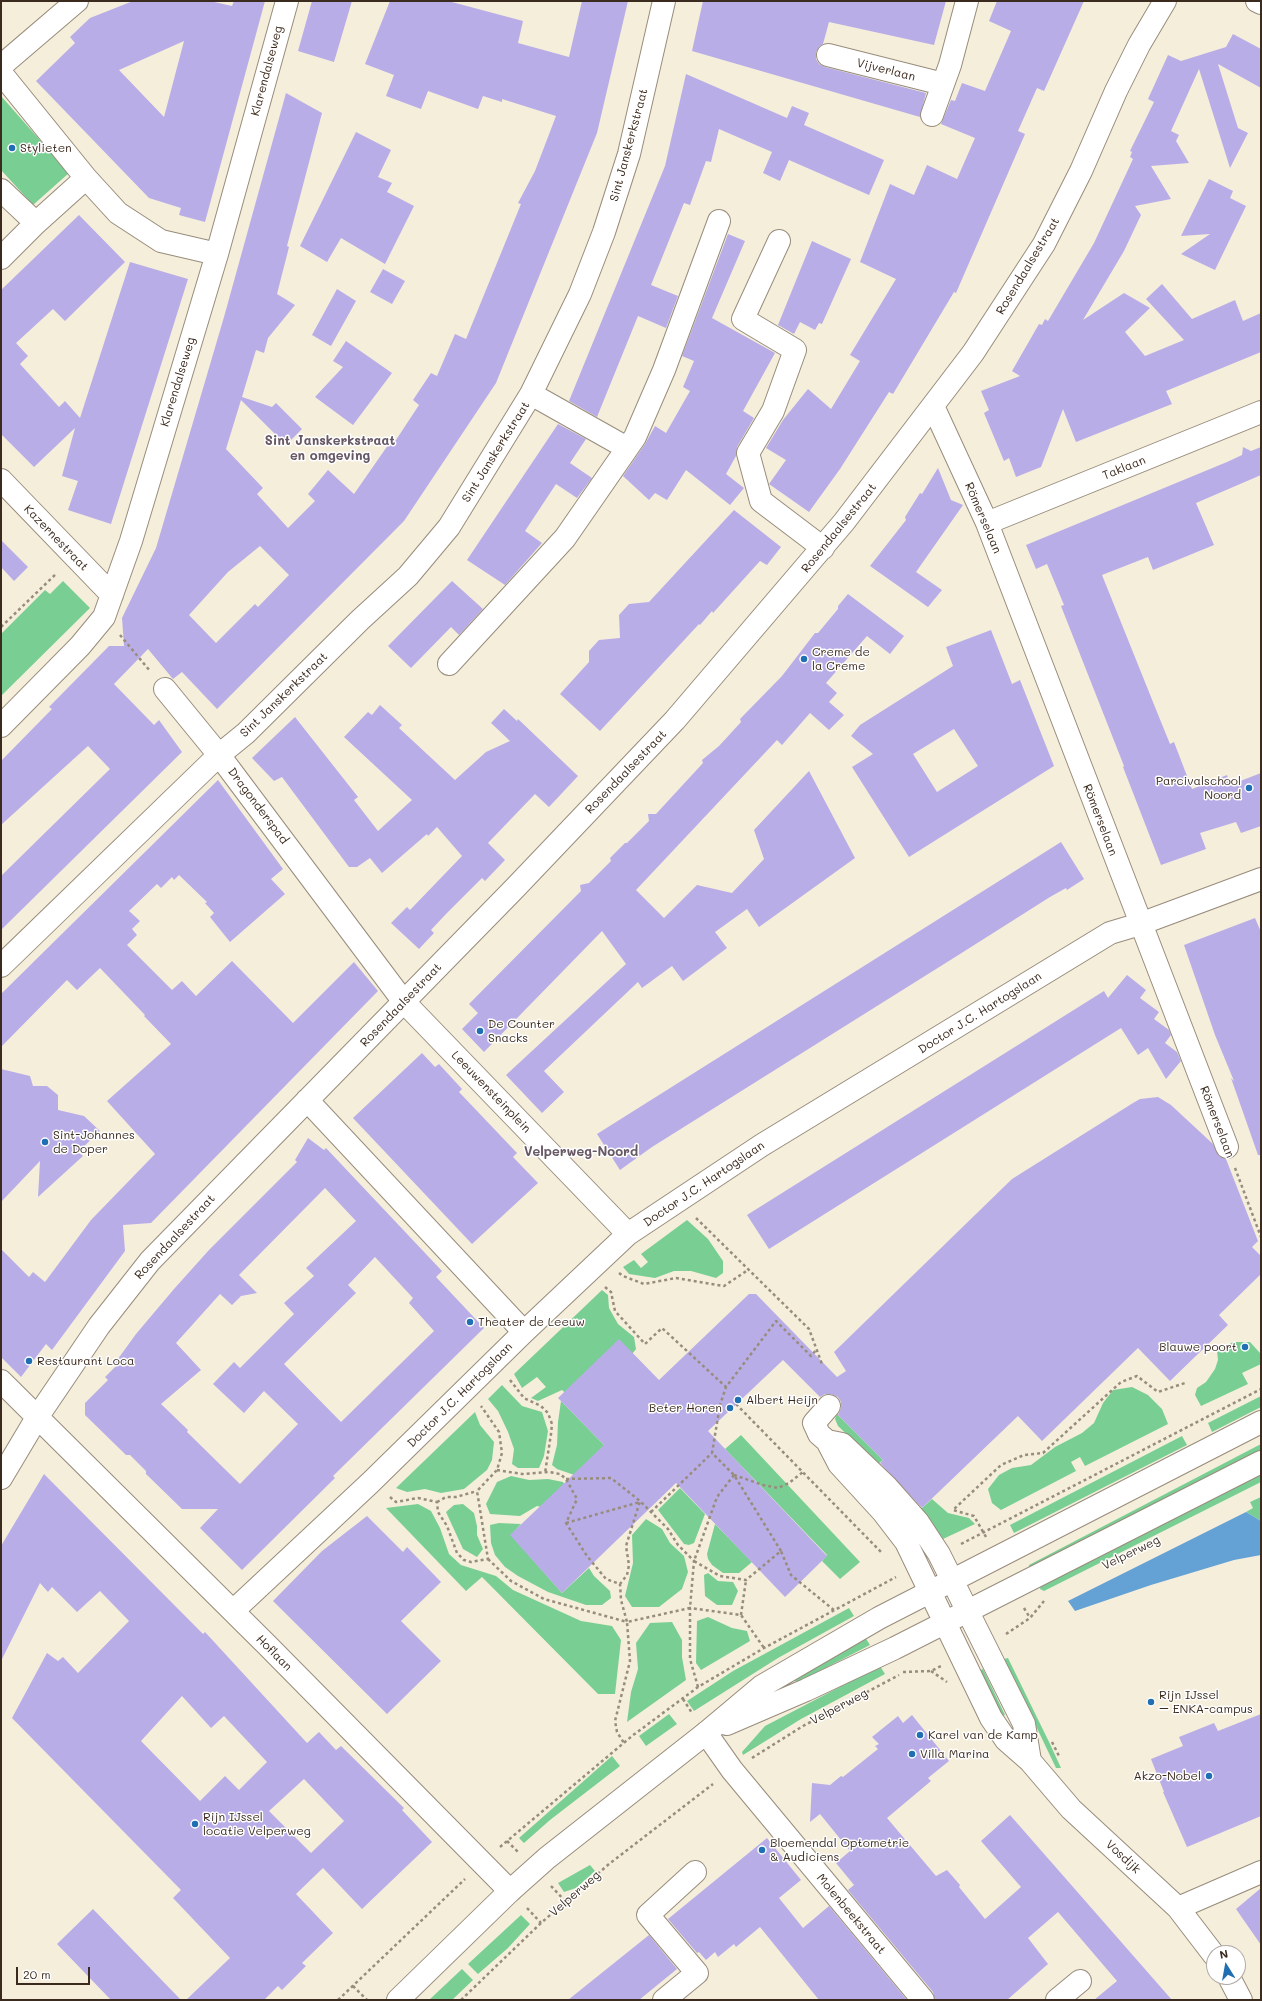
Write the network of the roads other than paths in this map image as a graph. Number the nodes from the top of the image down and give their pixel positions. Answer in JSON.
{"nodes":[{"id":1,"x":77,"y":1,"type":"edge"},
{"id":2,"x":287,"y":1,"type":"edge"},
{"id":3,"x":664,"y":1,"type":"edge"},
{"id":4,"x":967,"y":1,"type":"edge"},
{"id":5,"x":1165,"y":1,"type":"edge"},
{"id":6,"x":1257,"y":1,"type":"edge"},
{"id":7,"x":1261,"y":3,"type":"edge"},
{"id":8,"x":828,"y":56,"type":"dead end"},
{"id":9,"x":1,"y":66,"type":"edge"},
{"id":10,"x":1,"y":73,"type":"edge"},
{"id":11,"x":944,"y":84,"type":"junction"},
{"id":12,"x":932,"y":115,"type":"dead end"},
{"id":13,"x":86,"y":178,"type":"junction"},
{"id":14,"x":1,"y":190,"type":"edge"},
{"id":15,"x":719,"y":221,"type":"dead end"},
{"id":16,"x":36,"y":223,"type":"junction"},
{"id":17,"x":779,"y":241,"type":"dead end"},
{"id":18,"x":217,"y":254,"type":"junction"},
{"id":19,"x":1,"y":258,"type":"edge"},
{"id":20,"x":531,"y":394,"type":"junction"},
{"id":21,"x":933,"y":406,"type":"junction"},
{"id":22,"x":1261,"y":412,"type":"edge"},
{"id":23,"x":627,"y":448,"type":"junction"},
{"id":24,"x":1,"y":480,"type":"edge"},
{"id":25,"x":987,"y":523,"type":"junction"},
{"id":26,"x":823,"y":548,"type":"junction"},
{"id":27,"x":112,"y":595,"type":"junction"},
{"id":28,"x":449,"y":664,"type":"dead end"},
{"id":29,"x":165,"y":689,"type":"road end"},
{"id":30,"x":1,"y":726,"type":"edge"},
{"id":31,"x":219,"y":755,"type":"junction"},
{"id":32,"x":1261,"y":879,"type":"edge"},
{"id":33,"x":1140,"y":924,"type":"junction"},
{"id":34,"x":1,"y":966,"type":"edge"},
{"id":35,"x":404,"y":1002,"type":"junction"},
{"id":36,"x":307,"y":1100,"type":"junction"},
{"id":37,"x":1227,"y":1146,"type":"road end"},
{"id":38,"x":628,"y":1234,"type":"junction"},
{"id":39,"x":524,"y":1332,"type":"junction"},
{"id":40,"x":1,"y":1381,"type":"edge"},
{"id":41,"x":829,"y":1406,"type":"dead end"},
{"id":42,"x":38,"y":1416,"type":"junction"},
{"id":43,"x":1261,"y":1422,"type":"edge"},
{"id":44,"x":827,"y":1441,"type":"junction"},
{"id":45,"x":1261,"y":1462,"type":"edge"},
{"id":46,"x":1,"y":1478,"type":"edge"},
{"id":47,"x":953,"y":1580,"type":"junction"},
{"id":48,"x":930,"y":1592,"type":"junction"},
{"id":49,"x":233,"y":1611,"type":"junction"},
{"id":50,"x":968,"y":1611,"type":"junction"},
{"id":51,"x":944,"y":1623,"type":"junction"},
{"id":52,"x":706,"y":1733,"type":"junction"},
{"id":53,"x":1030,"y":1760,"type":"junction"},
{"id":54,"x":696,"y":1872,"type":"dead end"},
{"id":55,"x":1261,"y":1872,"type":"edge"},
{"id":56,"x":510,"y":1891,"type":"junction"},
{"id":57,"x":1178,"y":1908,"type":"junction"},
{"id":58,"x":1206,"y":1945,"type":"edge"},
{"id":59,"x":1080,"y":1980,"type":"dead end"},
{"id":60,"x":1233,"y":1985,"type":"edge"},
{"id":61,"x":398,"y":2000,"type":"edge"},
{"id":62,"x":664,"y":2000,"type":"edge"},
{"id":63,"x":923,"y":2000,"type":"edge"},
{"id":64,"x":1057,"y":2000,"type":"edge"},
{"id":65,"x":1241,"y":2000,"type":"edge"}],
"edges":[{"from":1,"to":9,"type":"street"},
{"from":2,"to":18,"type":"street","name":"Klarendalseweg"},
{"from":3,"to":20,"type":"street","name":"Sint Janskerkstraat"},
{"from":4,"to":11,"type":"street"},
{"from":5,"to":21,"type":"street","name":"Rosendaalsestraat"},
{"from":6,"to":7,"type":"street"},
{"from":8,"to":11,"type":"street","name":"Vijverlaan"},
{"from":10,"to":13,"type":"street"},
{"from":11,"to":12,"type":"street"},
{"from":13,"to":16,"type":"street"},
{"from":13,"to":18,"type":"street"},
{"from":14,"to":16,"type":"street"},
{"from":15,"to":23,"type":"street"},
{"from":16,"to":19,"type":"street"},
{"from":17,"to":26,"type":"street"},
{"from":18,"to":27,"type":"street","name":"Klarendalseweg"},
{"from":20,"to":23,"type":"street","name":"Sint Janskerkstraat"},
{"from":20,"to":31,"type":"street","name":"Sint Janskerkstraat"},
{"from":21,"to":25,"type":"street","name":"Römerselaan"},
{"from":21,"to":26,"type":"street","name":"Rosendaalsestraat"},
{"from":22,"to":25,"type":"street","name":"Taklaan"},
{"from":23,"to":28,"type":"street"},
{"from":24,"to":27,"type":"street","name":"Kazernestraat"},
{"from":25,"to":33,"type":"street","name":"Römerselaan"},
{"from":26,"to":35,"type":"street","name":"Rosendaalsestraat"},
{"from":27,"to":30,"type":"street","name":"Klarendalseweg"},
{"from":29,"to":31,"type":"street","name":"Dragonderspad"},
{"from":31,"to":34,"type":"street","name":"Sint Janskerkstraat"},
{"from":31,"to":35,"type":"street","name":"Dragonderspad"},
{"from":32,"to":33,"type":"street","name":"Doctor J.C. Hartogslaan"},
{"from":33,"to":37,"type":"street","name":"Römerselaan"},
{"from":33,"to":38,"type":"street","name":"Doctor J.C. Hartogslaan"},
{"from":35,"to":36,"type":"street","name":"Rosendaalsestraat"},
{"from":35,"to":38,"type":"street","name":"Leeuwensteinplein"},
{"from":36,"to":39,"type":"street"},
{"from":36,"to":42,"type":"street","name":"Rosendaalsestraat"},
{"from":38,"to":39,"type":"street","name":"Doctor J.C. Hartogslaan"},
{"from":39,"to":49,"type":"street","name":"Doctor J.C. Hartogslaan"},
{"from":40,"to":42,"type":"street","name":"Hoflaan"},
{"from":41,"to":44,"type":"street"},
{"from":42,"to":46,"type":"street","name":"Rosendaalsestraat"},
{"from":42,"to":49,"type":"street","name":"Hoflaan"},
{"from":43,"to":47,"type":"street","name":"Velperweg"},
{"from":44,"to":47,"type":"street"},
{"from":44,"to":48,"type":"street"},
{"from":45,"to":50,"type":"street","name":"Velperweg"},
{"from":47,"to":48,"type":"street","name":"Velperweg"},
{"from":47,"to":50,"type":"street"},
{"from":48,"to":51,"type":"street"},
{"from":48,"to":52,"type":"street","name":"Velperweg"},
{"from":49,"to":56,"type":"street","name":"Hoflaan"},
{"from":50,"to":51,"type":"street","name":"Velperweg"},
{"from":50,"to":53,"type":"street"},
{"from":51,"to":52,"type":"street","name":"Velperweg"},
{"from":51,"to":53,"type":"street","name":"Vosdijk"},
{"from":52,"to":56,"type":"street","name":"Velperweg"},
{"from":52,"to":63,"type":"street","name":"Molenbeekstraat"},
{"from":53,"to":57,"type":"street","name":"Vosdijk"},
{"from":54,"to":62,"type":"street"},
{"from":55,"to":57,"type":"street"},
{"from":56,"to":61,"type":"street","name":"Velperweg"},
{"from":57,"to":58,"type":"street","name":"Vosdijk"},
{"from":59,"to":64,"type":"street"},
{"from":60,"to":65,"type":"street"}]}
